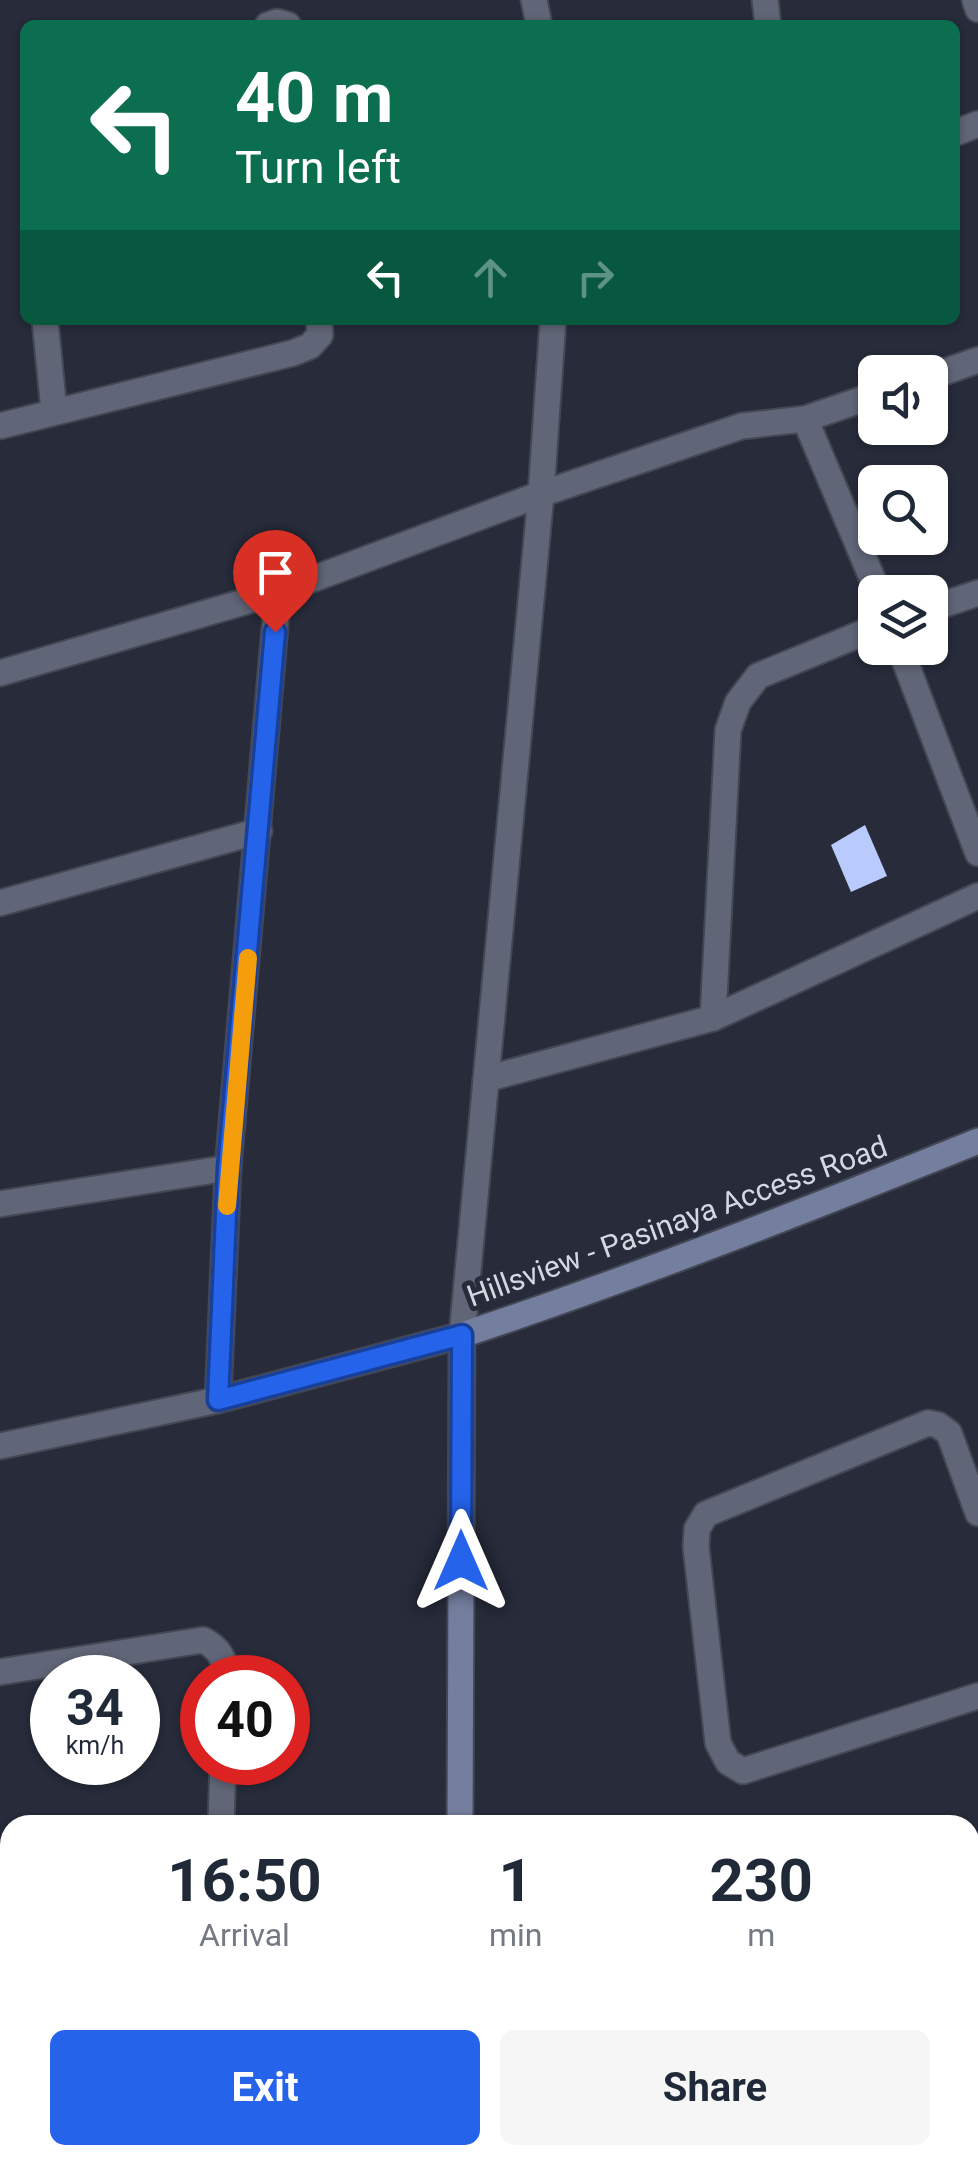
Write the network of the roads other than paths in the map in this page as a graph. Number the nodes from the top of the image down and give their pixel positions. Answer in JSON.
{"nodes":[{"id":1,"x":975,"y":0,"type":"edge"},
{"id":2,"x":978,"y":8,"type":"edge"},
{"id":3,"x":45,"y":325,"type":"edge"},
{"id":4,"x":319,"y":325,"type":"edge"},
{"id":5,"x":553,"y":325,"type":"edge"},
{"id":6,"x":978,"y":360,"type":"edge"},
{"id":7,"x":948,"y":371,"type":"edge"},
{"id":8,"x":858,"y":401,"type":"edge"},
{"id":9,"x":54,"y":411,"type":"junction"},
{"id":10,"x":805,"y":419,"type":"junction"},
{"id":11,"x":0,"y":426,"type":"edge"},
{"id":12,"x":541,"y":494,"type":"junction"},
{"id":13,"x":871,"y":575,"type":"edge"},
{"id":14,"x":278,"y":592,"type":"junction"},
{"id":15,"x":978,"y":594,"type":"edge"},
{"id":16,"x":948,"y":603,"type":"edge"},
{"id":17,"x":858,"y":635,"type":"edge"},
{"id":18,"x":906,"y":665,"type":"edge"},
{"id":19,"x":0,"y":673,"type":"edge"},
{"id":20,"x":259,"y":831,"type":"junction"},
{"id":21,"x":978,"y":853,"type":"edge"},
{"id":22,"x":978,"y":896,"type":"edge"},
{"id":23,"x":0,"y":903,"type":"edge"},
{"id":24,"x":713,"y":1018,"type":"junction"},
{"id":25,"x":486,"y":1079,"type":"junction"},
{"id":26,"x":978,"y":1141,"type":"edge"},
{"id":27,"x":228,"y":1168,"type":"junction"},
{"id":28,"x":0,"y":1204,"type":"edge"},
{"id":29,"x":462,"y":1335,"type":"junction"},
{"id":30,"x":218,"y":1400,"type":"junction"},
{"id":31,"x":0,"y":1446,"type":"edge"},
{"id":32,"x":978,"y":1513,"type":"edge"},
{"id":33,"x":221,"y":1655,"type":"edge"},
{"id":34,"x":0,"y":1672,"type":"edge"},
{"id":35,"x":978,"y":1696,"type":"edge"},
{"id":36,"x":222,"y":1785,"type":"edge"},
{"id":37,"x":221,"y":1815,"type":"edge"},
{"id":38,"x":460,"y":1815,"type":"edge"}],
"edges":[{"from":1,"to":2,"type":"street"},
{"from":3,"to":9,"type":"street"},
{"from":4,"to":9,"type":"street"},
{"from":5,"to":12,"type":"street"},
{"from":6,"to":7,"type":"street"},
{"from":8,"to":10,"type":"street"},
{"from":9,"to":11,"type":"street"},
{"from":10,"to":12,"type":"street"},
{"from":10,"to":13,"type":"street"},
{"from":12,"to":14,"type":"street"},
{"from":12,"to":25,"type":"street"},
{"from":14,"to":19,"type":"street"},
{"from":14,"to":20,"type":"street"},
{"from":15,"to":16,"type":"street"},
{"from":17,"to":24,"type":"street"},
{"from":18,"to":21,"type":"street"},
{"from":20,"to":23,"type":"street"},
{"from":20,"to":27,"type":"street"},
{"from":22,"to":24,"type":"street"},
{"from":24,"to":25,"type":"street"},
{"from":25,"to":29,"type":"street"},
{"from":26,"to":29,"type":"street","name":"Hillsview - Pasinaya Access Road"},
{"from":27,"to":28,"type":"street"},
{"from":27,"to":30,"type":"street"},
{"from":29,"to":30,"type":"street"},
{"from":29,"to":38,"type":"street","name":"Hillsview - Pasinaya Access Road"},
{"from":30,"to":31,"type":"street"},
{"from":32,"to":35,"type":"street"},
{"from":33,"to":34,"type":"street"},
{"from":36,"to":37,"type":"street"}]}
